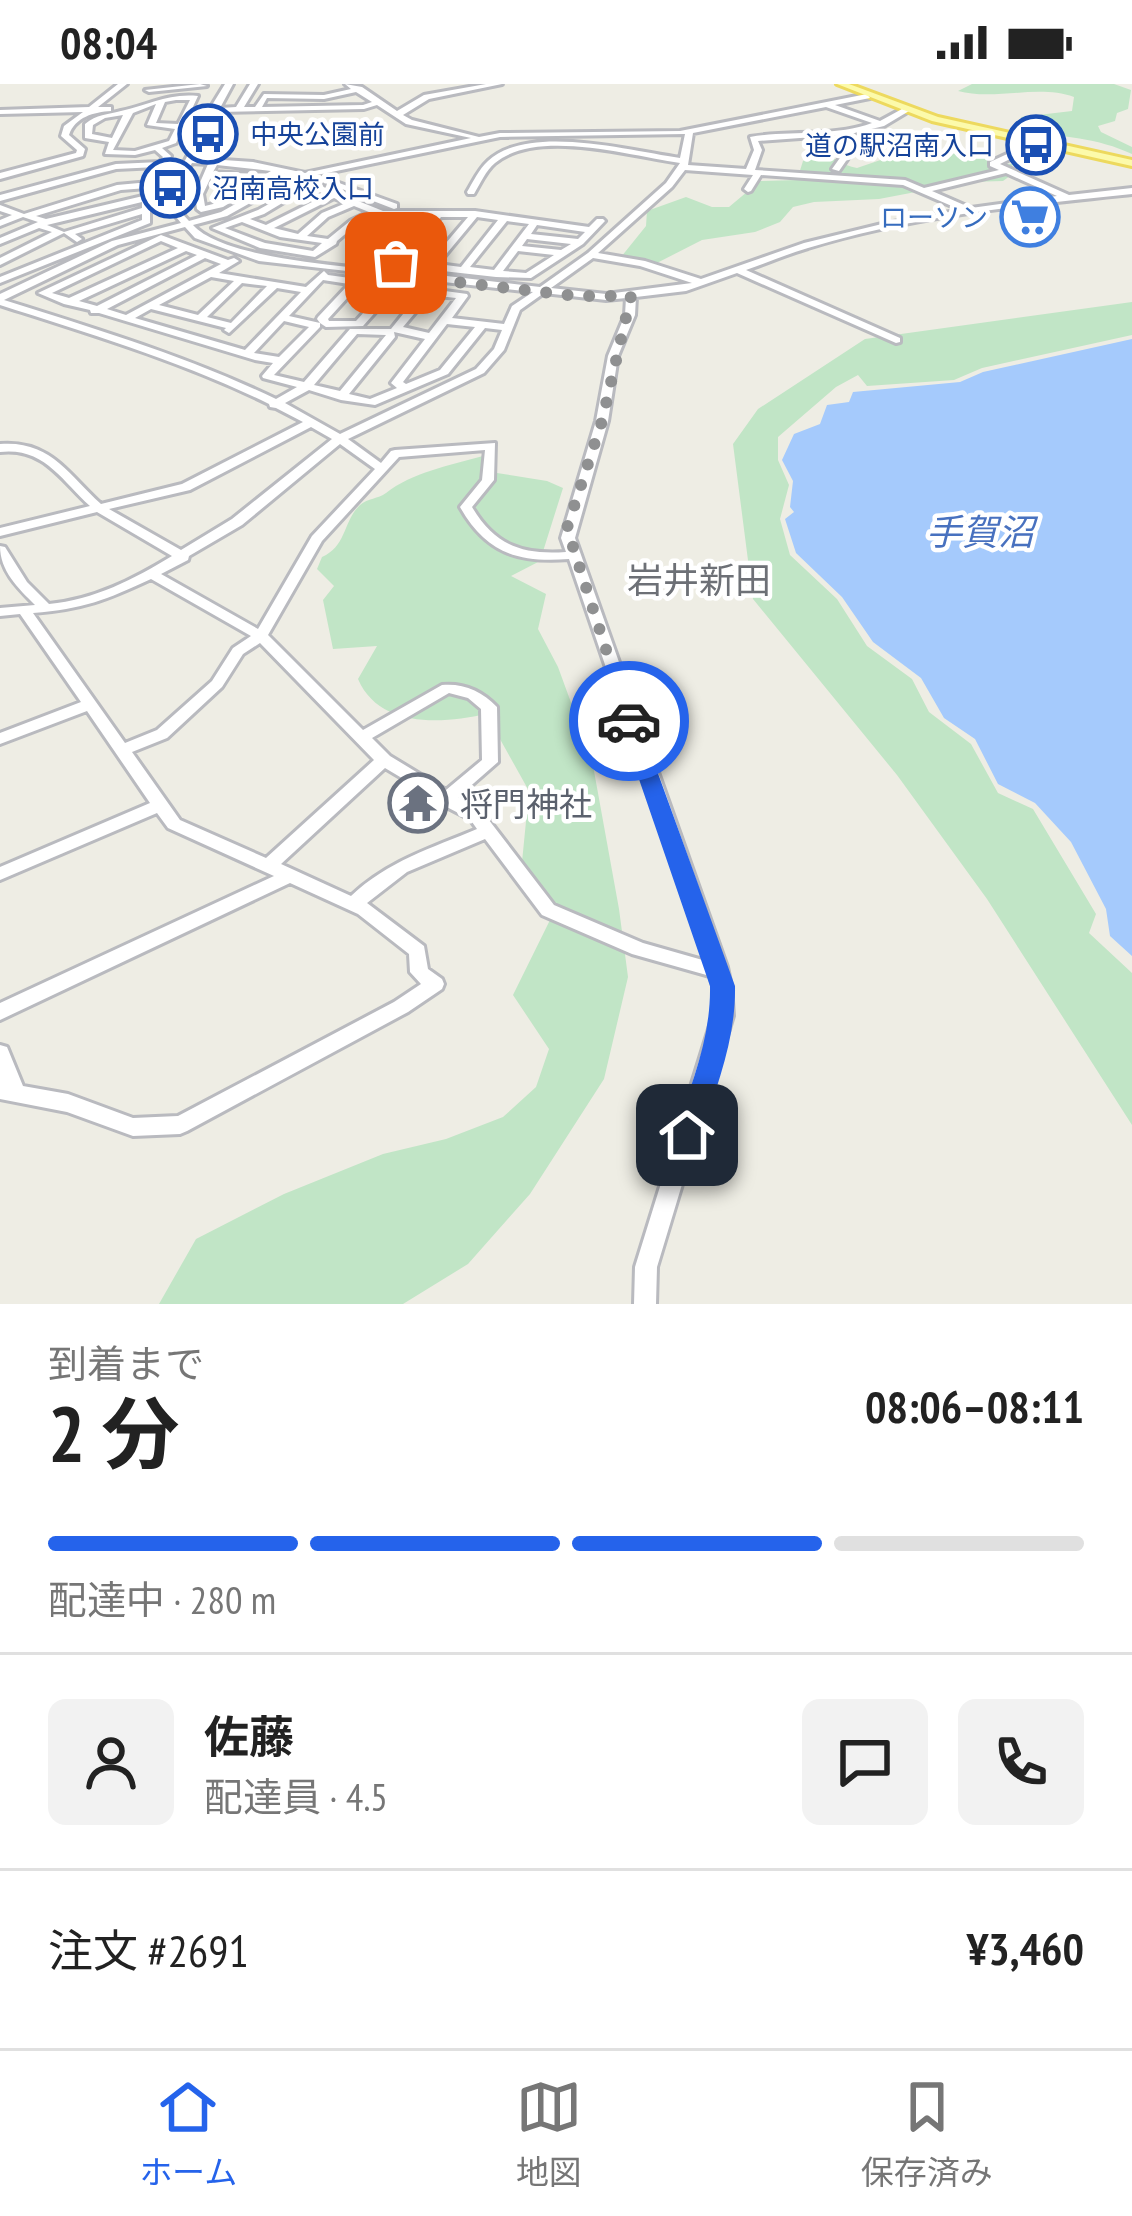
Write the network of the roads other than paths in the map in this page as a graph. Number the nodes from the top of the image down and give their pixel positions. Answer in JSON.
{"nodes":[{"id":1,"x":123,"y":84,"type":"edge"},
{"id":2,"x":254,"y":84,"type":"edge"},
{"id":3,"x":318,"y":84,"type":"edge"},
{"id":4,"x":499,"y":84,"type":"edge"},
{"id":5,"x":842,"y":84,"type":"edge"},
{"id":6,"x":177,"y":85,"type":"edge"},
{"id":7,"x":282,"y":85,"type":"edge"},
{"id":8,"x":354,"y":86,"type":"edge"},
{"id":9,"x":203,"y":88,"type":"edge"},
{"id":10,"x":226,"y":88,"type":"edge"},
{"id":11,"x":156,"y":92,"type":"edge"},
{"id":12,"x":338,"y":94,"type":"junction"},
{"id":13,"x":274,"y":95,"type":"junction"},
{"id":14,"x":867,"y":96,"type":"junction"},
{"id":15,"x":300,"y":97,"type":"junction"},
{"id":16,"x":378,"y":102,"type":"junction"},
{"id":17,"x":826,"y":104,"type":"junction"},
{"id":18,"x":238,"y":110,"type":"junction"},
{"id":19,"x":257,"y":110,"type":"junction"},
{"id":20,"x":85,"y":111,"type":"junction"},
{"id":21,"x":905,"y":111,"type":"junction"},
{"id":22,"x":0,"y":112,"type":"edge"},
{"id":23,"x":129,"y":112,"type":"junction"},
{"id":24,"x":398,"y":114,"type":"junction"},
{"id":25,"x":211,"y":116,"type":"junction"},
{"id":26,"x":740,"y":122,"type":"junction"},
{"id":27,"x":181,"y":124,"type":"junction"},
{"id":28,"x":881,"y":124,"type":"junction"},
{"id":29,"x":144,"y":127,"type":"dead end"},
{"id":30,"x":120,"y":128,"type":"junction"},
{"id":31,"x":132,"y":128,"type":"dead end"},
{"id":32,"x":689,"y":131,"type":"junction"},
{"id":33,"x":991,"y":133,"type":"junction"},
{"id":34,"x":782,"y":134,"type":"junction"},
{"id":35,"x":845,"y":137,"type":"junction"},
{"id":36,"x":483,"y":139,"type":"junction"},
{"id":37,"x":112,"y":140,"type":"junction"},
{"id":38,"x":1035,"y":143,"type":"junction"},
{"id":39,"x":157,"y":148,"type":"junction"},
{"id":40,"x":135,"y":153,"type":"junction"},
{"id":41,"x":502,"y":155,"type":"junction"},
{"id":42,"x":189,"y":160,"type":"junction"},
{"id":43,"x":214,"y":160,"type":"junction"},
{"id":44,"x":1132,"y":162,"type":"edge"},
{"id":45,"x":683,"y":164,"type":"junction"},
{"id":46,"x":161,"y":168,"type":"junction"},
{"id":47,"x":280,"y":169,"type":"junction"},
{"id":48,"x":836,"y":170,"type":"junction"},
{"id":49,"x":1008,"y":170,"type":"junction"},
{"id":50,"x":753,"y":173,"type":"junction"},
{"id":51,"x":778,"y":175,"type":"junction"},
{"id":52,"x":0,"y":176,"type":"edge"},
{"id":53,"x":265,"y":178,"type":"junction"},
{"id":54,"x":206,"y":179,"type":"junction"},
{"id":55,"x":309,"y":179,"type":"junction"},
{"id":56,"x":864,"y":181,"type":"junction"},
{"id":57,"x":177,"y":183,"type":"junction"},
{"id":58,"x":152,"y":184,"type":"junction"},
{"id":59,"x":246,"y":187,"type":"junction"},
{"id":60,"x":748,"y":189,"type":"dead end"},
{"id":61,"x":927,"y":190,"type":"junction"},
{"id":62,"x":1132,"y":191,"type":"edge"},
{"id":63,"x":471,"y":192,"type":"dead end"},
{"id":64,"x":332,"y":195,"type":"junction"},
{"id":65,"x":1072,"y":200,"type":"junction"},
{"id":66,"x":0,"y":203,"type":"edge"},
{"id":67,"x":248,"y":203,"type":"junction"},
{"id":68,"x":146,"y":204,"type":"junction"},
{"id":69,"x":351,"y":204,"type":"junction"},
{"id":70,"x":220,"y":205,"type":"junction"},
{"id":71,"x":271,"y":207,"type":"junction"},
{"id":72,"x":968,"y":210,"type":"junction"},
{"id":73,"x":376,"y":212,"type":"junction"},
{"id":74,"x":439,"y":213,"type":"junction"},
{"id":75,"x":239,"y":214,"type":"junction"},
{"id":76,"x":401,"y":214,"type":"junction"},
{"id":77,"x":475,"y":214,"type":"junction"},
{"id":78,"x":506,"y":217,"type":"junction"},
{"id":79,"x":534,"y":223,"type":"junction"},
{"id":80,"x":0,"y":224,"type":"edge"},
{"id":81,"x":182,"y":224,"type":"junction"},
{"id":82,"x":623,"y":224,"type":"junction"},
{"id":83,"x":597,"y":226,"type":"junction"},
{"id":84,"x":264,"y":230,"type":"junction"},
{"id":85,"x":524,"y":236,"type":"junction"},
{"id":86,"x":299,"y":238,"type":"junction"},
{"id":87,"x":0,"y":241,"type":"edge"},
{"id":88,"x":333,"y":242,"type":"junction"},
{"id":89,"x":580,"y":242,"type":"junction"},
{"id":90,"x":84,"y":244,"type":"junction"},
{"id":91,"x":184,"y":248,"type":"junction"},
{"id":92,"x":515,"y":248,"type":"junction"},
{"id":93,"x":286,"y":250,"type":"junction"},
{"id":94,"x":563,"y":253,"type":"junction"},
{"id":95,"x":246,"y":255,"type":"junction"},
{"id":96,"x":591,"y":255,"type":"junction"},
{"id":97,"x":202,"y":256,"type":"junction"},
{"id":98,"x":274,"y":260,"type":"junction"},
{"id":99,"x":0,"y":262,"type":"edge"},
{"id":100,"x":60,"y":262,"type":"junction"},
{"id":101,"x":396,"y":263,"type":"junction"},
{"id":102,"x":229,"y":264,"type":"junction"},
{"id":103,"x":330,"y":267,"type":"junction"},
{"id":104,"x":430,"y":267,"type":"junction"},
{"id":105,"x":464,"y":270,"type":"junction"},
{"id":106,"x":738,"y":270,"type":"junction"},
{"id":107,"x":80,"y":274,"type":"junction"},
{"id":108,"x":210,"y":274,"type":"junction"},
{"id":109,"x":496,"y":274,"type":"junction"},
{"id":110,"x":321,"y":278,"type":"junction"},
{"id":111,"x":422,"y":278,"type":"junction"},
{"id":112,"x":0,"y":280,"type":"edge"},
{"id":113,"x":239,"y":281,"type":"junction"},
{"id":114,"x":356,"y":282,"type":"junction"},
{"id":115,"x":704,"y":283,"type":"junction"},
{"id":116,"x":274,"y":285,"type":"junction"},
{"id":117,"x":393,"y":286,"type":"junction"},
{"id":118,"x":309,"y":290,"type":"junction"},
{"id":119,"x":428,"y":290,"type":"junction"},
{"id":120,"x":538,"y":291,"type":"junction"},
{"id":121,"x":173,"y":293,"type":"junction"},
{"id":122,"x":631,"y":296,"type":"junction"},
{"id":123,"x":0,"y":300,"type":"edge"},
{"id":124,"x":68,"y":302,"type":"junction"},
{"id":125,"x":215,"y":304,"type":"junction"},
{"id":126,"x":150,"y":306,"type":"junction"},
{"id":127,"x":95,"y":310,"type":"junction"},
{"id":128,"x":200,"y":318,"type":"junction"},
{"id":129,"x":282,"y":318,"type":"junction"},
{"id":130,"x":125,"y":319,"type":"junction"},
{"id":131,"x":444,"y":320,"type":"junction"},
{"id":132,"x":482,"y":325,"type":"junction"},
{"id":133,"x":153,"y":326,"type":"junction"},
{"id":134,"x":232,"y":326,"type":"junction"},
{"id":135,"x":508,"y":328,"type":"junction"},
{"id":136,"x":432,"y":337,"type":"junction"},
{"id":137,"x":896,"y":340,"type":"dead end"},
{"id":138,"x":126,"y":341,"type":"junction"},
{"id":139,"x":215,"y":343,"type":"junction"},
{"id":140,"x":247,"y":354,"type":"junction"},
{"id":141,"x":284,"y":361,"type":"junction"},
{"id":142,"x":444,"y":372,"type":"junction"},
{"id":143,"x":466,"y":380,"type":"junction"},
{"id":144,"x":305,"y":387,"type":"junction"},
{"id":145,"x":407,"y":389,"type":"junction"},
{"id":146,"x":341,"y":397,"type":"junction"},
{"id":147,"x":274,"y":405,"type":"junction"},
{"id":148,"x":311,"y":422,"type":"junction"},
{"id":149,"x":342,"y":437,"type":"junction"},
{"id":150,"x":0,"y":448,"type":"edge"},
{"id":151,"x":382,"y":469,"type":"junction"},
{"id":152,"x":99,"y":508,"type":"junction"},
{"id":153,"x":0,"y":532,"type":"edge"},
{"id":154,"x":0,"y":550,"type":"edge"},
{"id":155,"x":574,"y":555,"type":"junction"},
{"id":156,"x":183,"y":556,"type":"junction"},
{"id":157,"x":152,"y":574,"type":"junction"},
{"id":158,"x":45,"y":607,"type":"junction"},
{"id":159,"x":23,"y":609,"type":"junction"},
{"id":160,"x":0,"y":612,"type":"edge"},
{"id":161,"x":261,"y":636,"type":"junction"},
{"id":162,"x":88,"y":705,"type":"junction"},
{"id":163,"x":362,"y":737,"type":"junction"},
{"id":164,"x":0,"y":739,"type":"edge"},
{"id":165,"x":122,"y":750,"type":"junction"},
{"id":166,"x":384,"y":760,"type":"junction"},
{"id":167,"x":445,"y":799,"type":"junction"},
{"id":168,"x":160,"y":805,"type":"junction"},
{"id":169,"x":488,"y":831,"type":"junction"},
{"id":170,"x":269,"y":865,"type":"junction"},
{"id":171,"x":0,"y":874,"type":"edge"},
{"id":172,"x":289,"y":876,"type":"junction"},
{"id":173,"x":354,"y":904,"type":"junction"},
{"id":174,"x":718,"y":967,"type":"junction"},
{"id":175,"x":0,"y":1012,"type":"edge"},
{"id":176,"x":0,"y":1053,"type":"edge"},
{"id":177,"x":8,"y":1090,"type":"edge"},
{"id":178,"x":645,"y":1304,"type":"edge"}],
"edges":[{"from":1,"to":20,"type":"street"},
{"from":2,"to":18,"type":"street"},
{"from":3,"to":12,"type":"street"},
{"from":4,"to":24,"type":"street"},
{"from":5,"to":14,"type":"main road"},
{"from":6,"to":9,"type":"street"},
{"from":6,"to":11,"type":"street"},
{"from":7,"to":13,"type":"street"},
{"from":7,"to":15,"type":"street"},
{"from":8,"to":12,"type":"street"},
{"from":8,"to":16,"type":"street"},
{"from":9,"to":10,"type":"street"},
{"from":9,"to":11,"type":"street"},
{"from":10,"to":25,"type":"street"},
{"from":11,"to":20,"type":"street"},
{"from":11,"to":23,"type":"street"},
{"from":11,"to":27,"type":"street"},
{"from":11,"to":27,"type":"street"},
{"from":12,"to":15,"type":"street"},
{"from":13,"to":15,"type":"street"},
{"from":13,"to":19,"type":"street"},
{"from":14,"to":17,"type":"street"},
{"from":14,"to":21,"type":"main road"},
{"from":16,"to":19,"type":"street"},
{"from":16,"to":24,"type":"street"},
{"from":17,"to":26,"type":"street"},
{"from":17,"to":28,"type":"street"},
{"from":18,"to":19,"type":"street"},
{"from":18,"to":25,"type":"street"},
{"from":20,"to":22,"type":"street"},
{"from":20,"to":52,"type":"street"},
{"from":21,"to":28,"type":"street"},
{"from":21,"to":33,"type":"main road"},
{"from":23,"to":30,"type":"street"},
{"from":23,"to":37,"type":"street"},
{"from":24,"to":36,"type":"street"},
{"from":25,"to":27,"type":"street"},
{"from":25,"to":42,"type":"street"},
{"from":26,"to":32,"type":"street"},
{"from":26,"to":34,"type":"street"},
{"from":27,"to":39,"type":"street"},
{"from":28,"to":35,"type":"street"},
{"from":29,"to":40,"type":"street"},
{"from":30,"to":31,"type":"street"},
{"from":30,"to":37,"type":"street"},
{"from":32,"to":36,"type":"street"},
{"from":32,"to":45,"type":"street"},
{"from":33,"to":38,"type":"main road"},
{"from":33,"to":44,"type":"main road"},
{"from":34,"to":35,"type":"street"},
{"from":34,"to":50,"type":"street"},
{"from":35,"to":48,"type":"street"},
{"from":36,"to":41,"type":"street"},
{"from":36,"to":55,"type":"street"},
{"from":37,"to":40,"type":"street"},
{"from":38,"to":44,"type":"main road"},
{"from":38,"to":49,"type":"street"},
{"from":39,"to":40,"type":"street"},
{"from":39,"to":46,"type":"street"},
{"from":41,"to":45,"type":"street"},
{"from":41,"to":63,"type":"street"},
{"from":42,"to":43,"type":"street"},
{"from":42,"to":57,"type":"street"},
{"from":43,"to":47,"type":"street"},
{"from":43,"to":54,"type":"street"},
{"from":45,"to":50,"type":"street"},
{"from":45,"to":82,"type":"street"},
{"from":46,"to":58,"type":"street"},
{"from":46,"to":66,"type":"street"},
{"from":47,"to":53,"type":"street"},
{"from":47,"to":55,"type":"street"},
{"from":48,"to":51,"type":"street"},
{"from":48,"to":56,"type":"street"},
{"from":49,"to":61,"type":"street"},
{"from":49,"to":65,"type":"street"},
{"from":50,"to":51,"type":"street"},
{"from":50,"to":60,"type":"street"},
{"from":51,"to":56,"type":"street"},
{"from":53,"to":54,"type":"street"},
{"from":53,"to":59,"type":"street"},
{"from":54,"to":59,"type":"street"},
{"from":54,"to":70,"type":"street"},
{"from":55,"to":64,"type":"street"},
{"from":55,"to":67,"type":"street"},
{"from":55,"to":71,"type":"street"},
{"from":55,"to":83,"type":"street"},
{"from":56,"to":61,"type":"street"},
{"from":57,"to":58,"type":"street"},
{"from":57,"to":81,"type":"street"},
{"from":58,"to":68,"type":"street"},
{"from":58,"to":68,"type":"street"},
{"from":59,"to":70,"type":"street"},
{"from":61,"to":72,"type":"street"},
{"from":62,"to":65,"type":"street"},
{"from":64,"to":69,"type":"street"},
{"from":64,"to":84,"type":"street"},
{"from":65,"to":72,"type":"street"},
{"from":66,"to":80,"type":"street"},
{"from":67,"to":71,"type":"street"},
{"from":67,"to":75,"type":"street"},
{"from":68,"to":90,"type":"street"},
{"from":68,"to":90,"type":"street"},
{"from":69,"to":73,"type":"street"},
{"from":69,"to":86,"type":"street"},
{"from":70,"to":75,"type":"street"},
{"from":71,"to":75,"type":"street"},
{"from":72,"to":106,"type":"street"},
{"from":73,"to":76,"type":"street"},
{"from":73,"to":88,"type":"street"},
{"from":74,"to":76,"type":"street"},
{"from":74,"to":77,"type":"street"},
{"from":74,"to":101,"type":"street"},
{"from":75,"to":81,"type":"street"},
{"from":75,"to":84,"type":"street"},
{"from":75,"to":93,"type":"street"},
{"from":76,"to":101,"type":"street"},
{"from":77,"to":78,"type":"street"},
{"from":77,"to":104,"type":"street"},
{"from":78,"to":79,"type":"street"},
{"from":78,"to":105,"type":"street"},
{"from":79,"to":83,"type":"street"},
{"from":79,"to":85,"type":"street"},
{"from":81,"to":95,"type":"street"},
{"from":81,"to":100,"type":"street"},
{"from":82,"to":83,"type":"street"},
{"from":82,"to":96,"type":"street"},
{"from":83,"to":89,"type":"street"},
{"from":84,"to":86,"type":"street"},
{"from":85,"to":89,"type":"street"},
{"from":85,"to":92,"type":"street"},
{"from":86,"to":88,"type":"street"},
{"from":87,"to":99,"type":"street"},
{"from":88,"to":93,"type":"street"},
{"from":89,"to":94,"type":"street"},
{"from":90,"to":100,"type":"street"},
{"from":91,"to":97,"type":"street"},
{"from":91,"to":107,"type":"street"},
{"from":91,"to":124,"type":"street"},
{"from":92,"to":94,"type":"street"},
{"from":92,"to":109,"type":"street"},
{"from":93,"to":98,"type":"street"},
{"from":94,"to":109,"type":"street"},
{"from":95,"to":98,"type":"street"},
{"from":95,"to":102,"type":"street"},
{"from":96,"to":115,"type":"street"},
{"from":96,"to":120,"type":"street"},
{"from":97,"to":102,"type":"street"},
{"from":97,"to":127,"type":"street"},
{"from":98,"to":103,"type":"street"},
{"from":100,"to":107,"type":"street"},
{"from":100,"to":112,"type":"street"},
{"from":100,"to":123,"type":"street"},
{"from":101,"to":104,"type":"street"},
{"from":102,"to":108,"type":"street"},
{"from":103,"to":110,"type":"street"},
{"from":103,"to":111,"type":"street"},
{"from":104,"to":105,"type":"street"},
{"from":104,"to":111,"type":"street"},
{"from":105,"to":109,"type":"street"},
{"from":106,"to":115,"type":"street"},
{"from":106,"to":137,"type":"street"},
{"from":107,"to":124,"type":"street"},
{"from":108,"to":113,"type":"street"},
{"from":108,"to":121,"type":"street"},
{"from":110,"to":114,"type":"street"},
{"from":110,"to":118,"type":"street"},
{"from":111,"to":120,"type":"street"},
{"from":113,"to":116,"type":"street"},
{"from":113,"to":125,"type":"street"},
{"from":114,"to":117,"type":"street"},
{"from":114,"to":117,"type":"street"},
{"from":115,"to":122,"type":"street"},
{"from":116,"to":118,"type":"street"},
{"from":116,"to":134,"type":"street"},
{"from":117,"to":119,"type":"street"},
{"from":118,"to":129,"type":"street"},
{"from":119,"to":131,"type":"street"},
{"from":119,"to":136,"type":"street"},
{"from":120,"to":122,"type":"street"},
{"from":120,"to":135,"type":"street"},
{"from":121,"to":125,"type":"street"},
{"from":121,"to":126,"type":"street"},
{"from":122,"to":155,"type":"street"},
{"from":123,"to":138,"type":"street"},
{"from":124,"to":127,"type":"street"},
{"from":125,"to":128,"type":"street"},
{"from":126,"to":128,"type":"street"},
{"from":126,"to":130,"type":"street"},
{"from":127,"to":130,"type":"street"},
{"from":128,"to":134,"type":"street"},
{"from":129,"to":140,"type":"street"},
{"from":129,"to":141,"type":"street"},
{"from":130,"to":133,"type":"street"},
{"from":131,"to":132,"type":"street"},
{"from":131,"to":136,"type":"street"},
{"from":132,"to":135,"type":"street"},
{"from":132,"to":142,"type":"street"},
{"from":133,"to":138,"type":"street"},
{"from":133,"to":139,"type":"street"},
{"from":134,"to":139,"type":"street"},
{"from":135,"to":143,"type":"street"},
{"from":136,"to":145,"type":"street"},
{"from":138,"to":147,"type":"street"},
{"from":139,"to":140,"type":"street"},
{"from":140,"to":141,"type":"street"},
{"from":141,"to":144,"type":"street"},
{"from":142,"to":143,"type":"street"},
{"from":142,"to":145,"type":"street"},
{"from":143,"to":149,"type":"street"},
{"from":144,"to":146,"type":"street"},
{"from":144,"to":146,"type":"street"},
{"from":144,"to":147,"type":"street"},
{"from":145,"to":146,"type":"street"},
{"from":147,"to":148,"type":"street"},
{"from":148,"to":149,"type":"street"},
{"from":148,"to":152,"type":"street"},
{"from":149,"to":151,"type":"street"},
{"from":149,"to":156,"type":"street"},
{"from":150,"to":152,"type":"street"},
{"from":151,"to":155,"type":"street"},
{"from":151,"to":161,"type":"street"},
{"from":152,"to":153,"type":"street"},
{"from":152,"to":156,"type":"street"},
{"from":154,"to":158,"type":"street"},
{"from":155,"to":174,"type":"street"},
{"from":156,"to":157,"type":"street"},
{"from":157,"to":158,"type":"street"},
{"from":157,"to":161,"type":"street"},
{"from":158,"to":159,"type":"street"},
{"from":159,"to":160,"type":"street"},
{"from":159,"to":162,"type":"street"},
{"from":161,"to":163,"type":"street"},
{"from":161,"to":165,"type":"street"},
{"from":162,"to":164,"type":"street"},
{"from":162,"to":165,"type":"street"},
{"from":163,"to":166,"type":"street"},
{"from":163,"to":167,"type":"street"},
{"from":165,"to":168,"type":"street"},
{"from":166,"to":167,"type":"street"},
{"from":166,"to":170,"type":"street"},
{"from":167,"to":169,"type":"street"},
{"from":168,"to":170,"type":"street"},
{"from":168,"to":171,"type":"street"},
{"from":169,"to":173,"type":"street"},
{"from":169,"to":174,"type":"street"},
{"from":170,"to":172,"type":"street"},
{"from":172,"to":173,"type":"street"},
{"from":172,"to":175,"type":"street"},
{"from":173,"to":177,"type":"street"},
{"from":174,"to":178,"type":"street"},
{"from":176,"to":177,"type":"street"}]}
